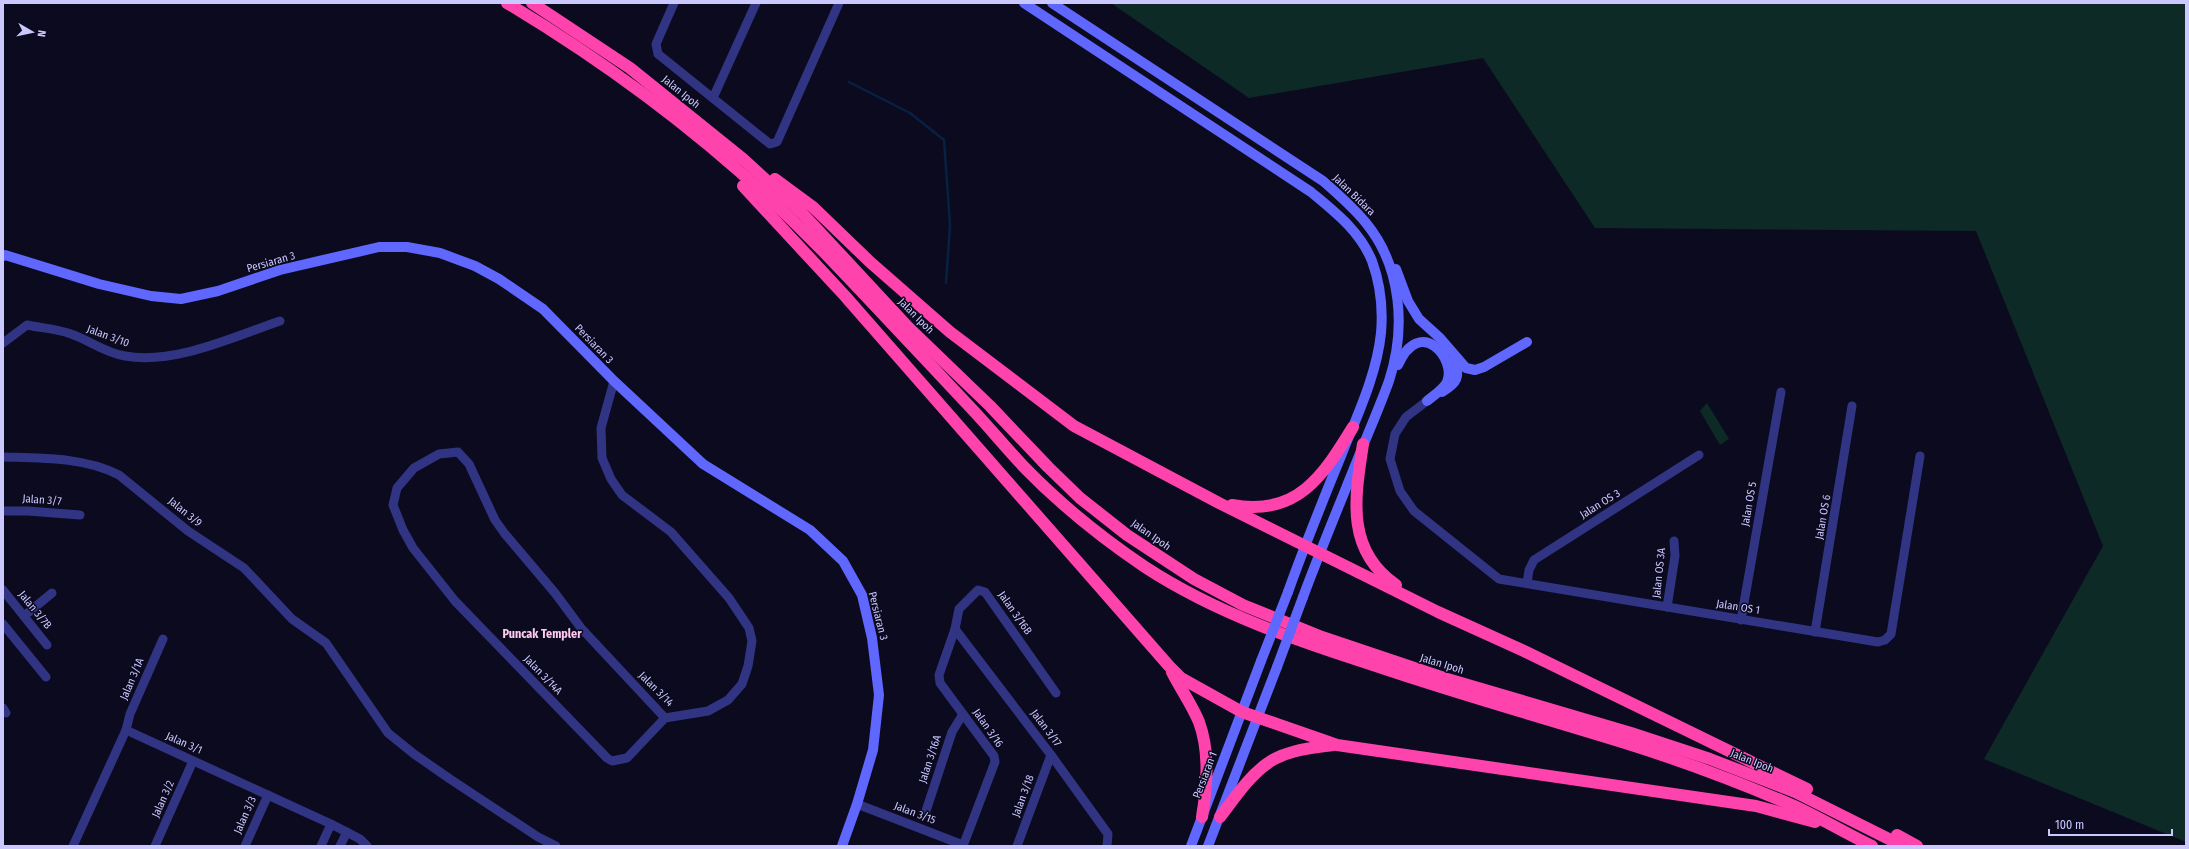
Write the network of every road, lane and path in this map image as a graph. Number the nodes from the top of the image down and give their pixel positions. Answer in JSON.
{"nodes":[{"id":1,"x":508,"y":3,"type":"edge"},
{"id":2,"x":532,"y":3,"type":"edge"},
{"id":3,"x":674,"y":3,"type":"edge"},
{"id":4,"x":756,"y":3,"type":"edge"},
{"id":5,"x":839,"y":3,"type":"edge"},
{"id":6,"x":1024,"y":3,"type":"edge"},
{"id":7,"x":1052,"y":3,"type":"edge"},
{"id":8,"x":713,"y":98,"type":"junction"},
{"id":9,"x":701,"y":139,"type":"junction"},
{"id":10,"x":743,"y":159,"type":"junction"},
{"id":11,"x":1322,"y":181,"type":"junction"},
{"id":12,"x":3,"y":256,"type":"edge"},
{"id":13,"x":280,"y":321,"type":"dead end"},
{"id":14,"x":1527,"y":342,"type":"dead end"},
{"id":15,"x":3,"y":344,"type":"edge"},
{"id":16,"x":1450,"y":350,"type":"junction"},
{"id":17,"x":614,"y":381,"type":"junction"},
{"id":18,"x":1781,"y":392,"type":"dead end"},
{"id":19,"x":1427,"y":401,"type":"junction"},
{"id":20,"x":1380,"y":404,"type":"junction"},
{"id":21,"x":1852,"y":406,"type":"dead end"},
{"id":22,"x":1353,"y":427,"type":"junction"},
{"id":23,"x":1363,"y":444,"type":"junction"},
{"id":24,"x":1699,"y":455,"type":"dead end"},
{"id":25,"x":1920,"y":456,"type":"dead end"},
{"id":26,"x":3,"y":458,"type":"edge"},
{"id":27,"x":1219,"y":503,"type":"junction"},
{"id":28,"x":393,"y":505,"type":"joint"},
{"id":29,"x":3,"y":511,"type":"edge"},
{"id":30,"x":80,"y":515,"type":"dead end"},
{"id":31,"x":1674,"y":541,"type":"dead end"},
{"id":32,"x":1305,"y":545,"type":"junction"},
{"id":33,"x":1320,"y":553,"type":"junction"},
{"id":34,"x":1527,"y":583,"type":"junction"},
{"id":35,"x":4,"y":593,"type":"edge"},
{"id":36,"x":52,"y":593,"type":"dead end"},
{"id":37,"x":1667,"y":608,"type":"junction"},
{"id":38,"x":1438,"y":612,"type":"junction"},
{"id":39,"x":24,"y":616,"type":"junction"},
{"id":40,"x":1741,"y":620,"type":"junction"},
{"id":41,"x":3,"y":624,"type":"edge"},
{"id":42,"x":955,"y":629,"type":"junction"},
{"id":43,"x":1815,"y":632,"type":"junction"},
{"id":44,"x":163,"y":639,"type":"dead end"},
{"id":45,"x":48,"y":645,"type":"dead end"},
{"id":46,"x":1169,"y":666,"type":"junction"},
{"id":47,"x":46,"y":678,"type":"dead end"},
{"id":48,"x":1056,"y":693,"type":"dead end"},
{"id":49,"x":1242,"y":712,"type":"junction"},
{"id":50,"x":963,"y":714,"type":"junction"},
{"id":51,"x":665,"y":718,"type":"junction"},
{"id":52,"x":1258,"y":718,"type":"junction"},
{"id":53,"x":126,"y":730,"type":"junction"},
{"id":54,"x":1337,"y":745,"type":"junction"},
{"id":55,"x":1051,"y":754,"type":"junction"},
{"id":56,"x":193,"y":761,"type":"junction"},
{"id":57,"x":268,"y":795,"type":"junction"},
{"id":58,"x":857,"y":804,"type":"junction"},
{"id":59,"x":925,"y":814,"type":"dead end"},
{"id":60,"x":1202,"y":817,"type":"junction"},
{"id":61,"x":1220,"y":817,"type":"junction"},
{"id":62,"x":331,"y":824,"type":"junction"},
{"id":63,"x":1835,"y":827,"type":"junction"},
{"id":64,"x":347,"y":832,"type":"junction"},
{"id":65,"x":73,"y":846,"type":"edge"},
{"id":66,"x":155,"y":846,"type":"edge"},
{"id":67,"x":245,"y":846,"type":"edge"},
{"id":68,"x":321,"y":846,"type":"edge"},
{"id":69,"x":340,"y":846,"type":"edge"},
{"id":70,"x":367,"y":846,"type":"edge"},
{"id":71,"x":556,"y":846,"type":"edge"},
{"id":72,"x":842,"y":846,"type":"edge"},
{"id":73,"x":963,"y":846,"type":"edge"},
{"id":74,"x":1017,"y":846,"type":"edge"},
{"id":75,"x":1107,"y":846,"type":"edge"},
{"id":76,"x":1191,"y":846,"type":"edge"},
{"id":77,"x":1208,"y":846,"type":"edge"},
{"id":78,"x":1872,"y":846,"type":"edge"},
{"id":79,"x":1903,"y":846,"type":"edge"},
{"id":80,"x":1917,"y":846,"type":"edge"}],
"edges":[{"from":1,"to":9,"type":"highway","name":"Jalan Ipoh"},
{"from":2,"to":10,"type":"highway","name":"Jalan Ipoh"},
{"from":3,"to":8,"type":"street"},
{"from":4,"to":8,"type":"street"},
{"from":5,"to":8,"type":"street"},
{"from":6,"to":22,"type":"main road"},
{"from":7,"to":11,"type":"main road","name":"Jalan Bidara"},
{"from":9,"to":46,"type":"highway"},
{"from":9,"to":63,"type":"highway","name":"Jalan Ipoh"},
{"from":10,"to":27,"type":"highway"},
{"from":10,"to":79,"type":"highway","name":"Jalan Ipoh"},
{"from":11,"to":16,"type":"main road"},
{"from":11,"to":20,"type":"main road","name":"Jalan Bidara"},
{"from":12,"to":17,"type":"main road","name":"Persiaran 3"},
{"from":13,"to":15,"type":"street","name":"Jalan 3/10"},
{"from":14,"to":16,"type":"main road"},
{"from":16,"to":19,"type":"main road"},
{"from":17,"to":51,"type":"street","name":"Jalan 3/14"},
{"from":17,"to":58,"type":"main road","name":"Persiaran 3"},
{"from":18,"to":40,"type":"street","name":"Jalan OS 5"},
{"from":19,"to":20,"type":"main road"},
{"from":19,"to":34,"type":"street","name":"Jalan OS 1"},
{"from":20,"to":23,"type":"main road","name":"Jalan Bidara"},
{"from":21,"to":43,"type":"street","name":"Jalan OS 6"},
{"from":22,"to":27,"type":"highway"},
{"from":22,"to":32,"type":"main road"},
{"from":23,"to":33,"type":"main road","name":"Jalan Bidara"},
{"from":23,"to":38,"type":"highway"},
{"from":24,"to":34,"type":"street","name":"Jalan OS 3"},
{"from":25,"to":43,"type":"street","name":"Jalan OS 1"},
{"from":26,"to":71,"type":"street","name":"Jalan 3/9"},
{"from":27,"to":32,"type":"highway"},
{"from":28,"to":51,"type":"street","name":"Jalan 3/14A"},
{"from":28,"to":51,"type":"street","name":"Jalan 3/14"},
{"from":29,"to":30,"type":"street","name":"Jalan 3/7"},
{"from":31,"to":37,"type":"street","name":"Jalan OS 3A"},
{"from":32,"to":33,"type":"highway"},
{"from":32,"to":49,"type":"main road","name":"Persiaran 1","bridge":true},
{"from":33,"to":38,"type":"highway"},
{"from":33,"to":52,"type":"main road","name":"Jalan Bidara","bridge":true},
{"from":34,"to":37,"type":"street","name":"Jalan OS 1"},
{"from":35,"to":39,"type":"street","name":"Jalan 3/7B"},
{"from":36,"to":39,"type":"street"},
{"from":37,"to":40,"type":"street","name":"Jalan OS 1"},
{"from":38,"to":80,"type":"highway"},
{"from":39,"to":45,"type":"street","name":"Jalan 3/7B"},
{"from":40,"to":43,"type":"street","name":"Jalan OS 1"},
{"from":41,"to":47,"type":"street"},
{"from":42,"to":48,"type":"street","name":"Jalan 3/16B"},
{"from":42,"to":50,"type":"street","name":"Jalan 3/16"},
{"from":42,"to":55,"type":"street","name":"Jalan 3/17"},
{"from":44,"to":53,"type":"street","name":"Jalan 3/1A"},
{"from":46,"to":49,"type":"highway"},
{"from":46,"to":60,"type":"highway"},
{"from":49,"to":52,"type":"highway"},
{"from":49,"to":60,"type":"main road","name":"Persiaran 1"},
{"from":50,"to":59,"type":"street","name":"Jalan 3/16A"},
{"from":50,"to":73,"type":"street","name":"Jalan 3/16"},
{"from":52,"to":54,"type":"highway"},
{"from":52,"to":61,"type":"main road"},
{"from":53,"to":56,"type":"street","name":"Jalan 3/1"},
{"from":53,"to":65,"type":"street"},
{"from":54,"to":61,"type":"highway"},
{"from":54,"to":63,"type":"highway"},
{"from":55,"to":74,"type":"street","name":"Jalan 3/18"},
{"from":55,"to":75,"type":"street","name":"Jalan 3/17"},
{"from":56,"to":57,"type":"street","name":"Jalan 3/1"},
{"from":56,"to":66,"type":"street","name":"Jalan 3/2"},
{"from":57,"to":62,"type":"street","name":"Jalan 3/1"},
{"from":57,"to":67,"type":"street","name":"Jalan 3/3"},
{"from":58,"to":72,"type":"main road","name":"Persiaran 3"},
{"from":58,"to":73,"type":"street","name":"Jalan 3/15"},
{"from":60,"to":76,"type":"main road","name":"Persiaran 1"},
{"from":61,"to":77,"type":"main road"},
{"from":62,"to":64,"type":"street","name":"Jalan 3/1"},
{"from":62,"to":68,"type":"street"},
{"from":63,"to":78,"type":"highway","name":"Jalan Ipoh"},
{"from":64,"to":69,"type":"street"},
{"from":64,"to":70,"type":"street","name":"Jalan 3/1"}]}
